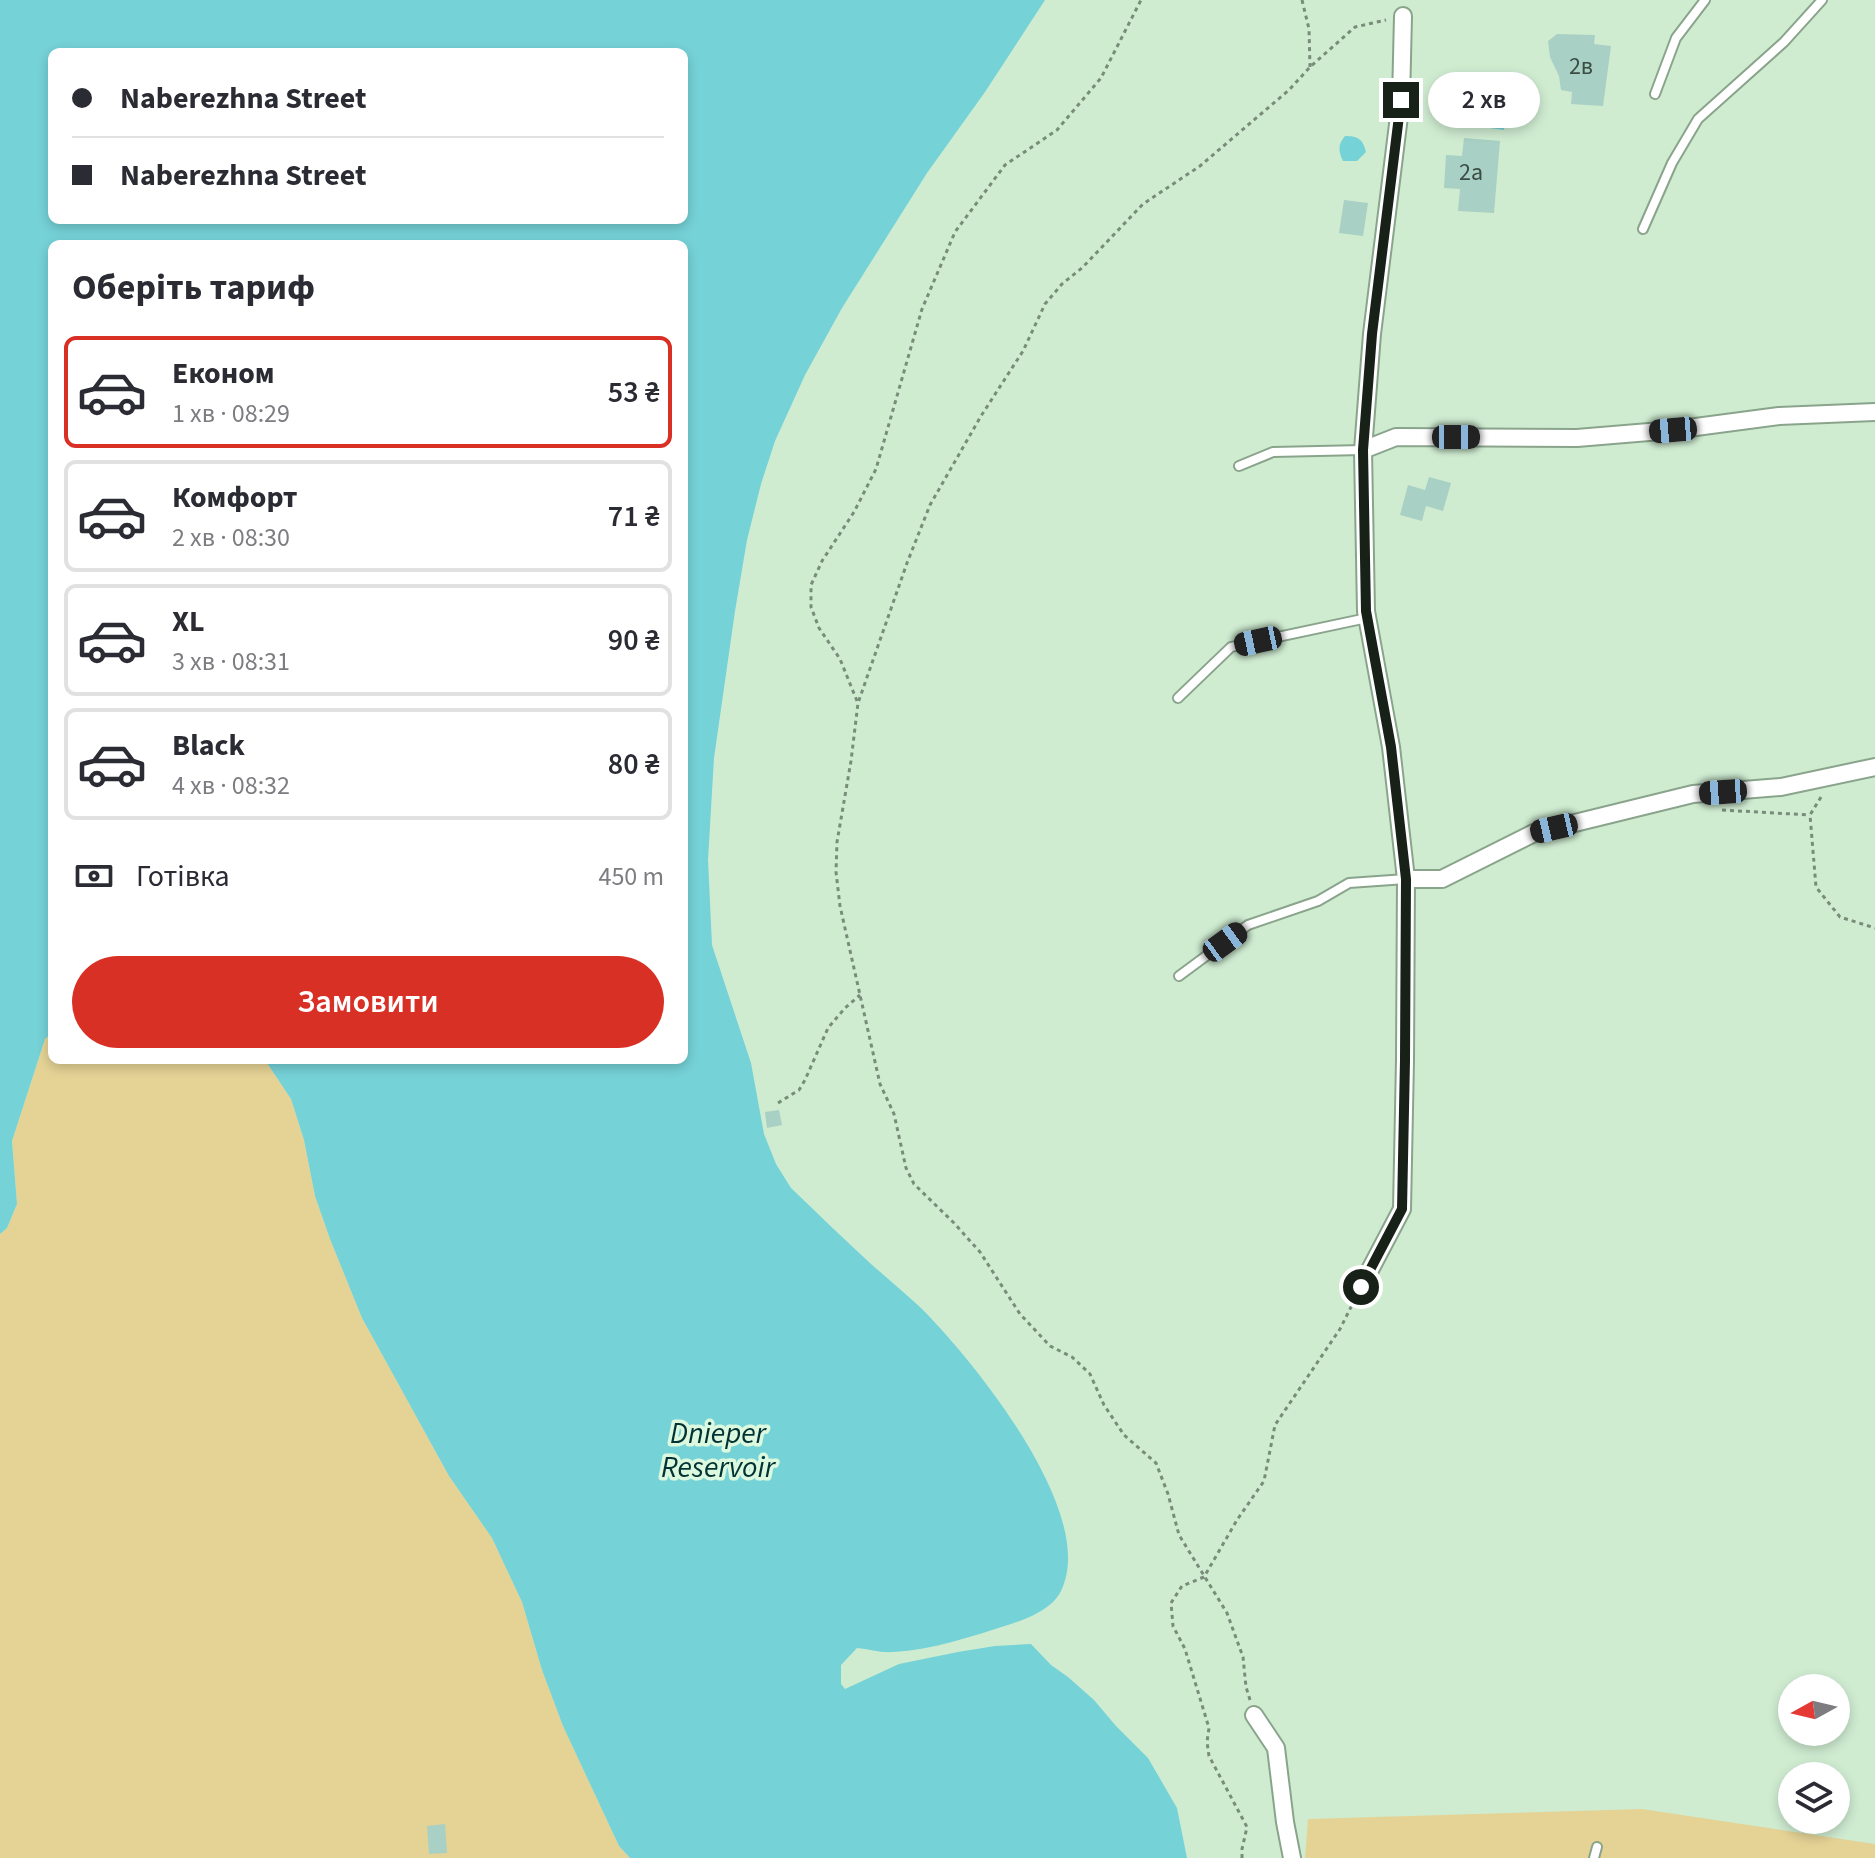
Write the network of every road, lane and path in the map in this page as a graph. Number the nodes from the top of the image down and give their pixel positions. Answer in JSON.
{"nodes":[{"id":1,"x":1141,"y":0,"type":"edge"},
{"id":2,"x":1302,"y":0,"type":"edge"},
{"id":3,"x":1705,"y":0,"type":"edge"},
{"id":4,"x":1822,"y":0,"type":"edge"},
{"id":5,"x":1403,"y":16,"type":"joint"},
{"id":6,"x":1310,"y":67,"type":"junction"},
{"id":7,"x":1655,"y":94,"type":"dead end"},
{"id":8,"x":1643,"y":229,"type":"dead end"},
{"id":9,"x":1875,"y":412,"type":"edge"},
{"id":10,"x":1363,"y":450,"type":"junction"},
{"id":11,"x":1239,"y":466,"type":"dead end"},
{"id":12,"x":1367,"y":618,"type":"junction"},
{"id":13,"x":1178,"y":698,"type":"dead end"},
{"id":14,"x":858,"y":703,"type":"junction"},
{"id":15,"x":1875,"y":767,"type":"edge"},
{"id":16,"x":1720,"y":810,"type":"dead end"},
{"id":17,"x":1406,"y":879,"type":"junction"},
{"id":18,"x":1875,"y":928,"type":"edge"},
{"id":19,"x":1179,"y":976,"type":"dead end"},
{"id":20,"x":860,"y":995,"type":"junction"},
{"id":21,"x":778,"y":1103,"type":"dead end"},
{"id":22,"x":1361,"y":1287,"type":"joint"},
{"id":23,"x":1204,"y":1577,"type":"junction"},
{"id":24,"x":1254,"y":1715,"type":"joint"},
{"id":25,"x":1597,"y":1847,"type":"dead end"},
{"id":26,"x":1242,"y":1858,"type":"edge"},
{"id":27,"x":1292,"y":1858,"type":"edge"},
{"id":28,"x":1594,"y":1858,"type":"edge"}],
"edges":[{"from":1,"to":14,"type":"path"},
{"from":2,"to":6,"type":"path"},
{"from":3,"to":7,"type":"lane"},
{"from":4,"to":8,"type":"lane"},
{"from":5,"to":6,"type":"path"},
{"from":5,"to":10,"type":"street"},
{"from":6,"to":14,"type":"path"},
{"from":9,"to":10,"type":"street"},
{"from":10,"to":11,"type":"lane"},
{"from":10,"to":12,"type":"street"},
{"from":12,"to":13,"type":"lane"},
{"from":12,"to":17,"type":"street"},
{"from":14,"to":20,"type":"path"},
{"from":15,"to":17,"type":"street"},
{"from":16,"to":18,"type":"path"},
{"from":17,"to":19,"type":"lane"},
{"from":17,"to":22,"type":"street"},
{"from":20,"to":21,"type":"path"},
{"from":20,"to":23,"type":"path"},
{"from":22,"to":23,"type":"path"},
{"from":23,"to":24,"type":"path"},
{"from":23,"to":26,"type":"path"},
{"from":24,"to":27,"type":"street"},
{"from":25,"to":28,"type":"lane"}]}
